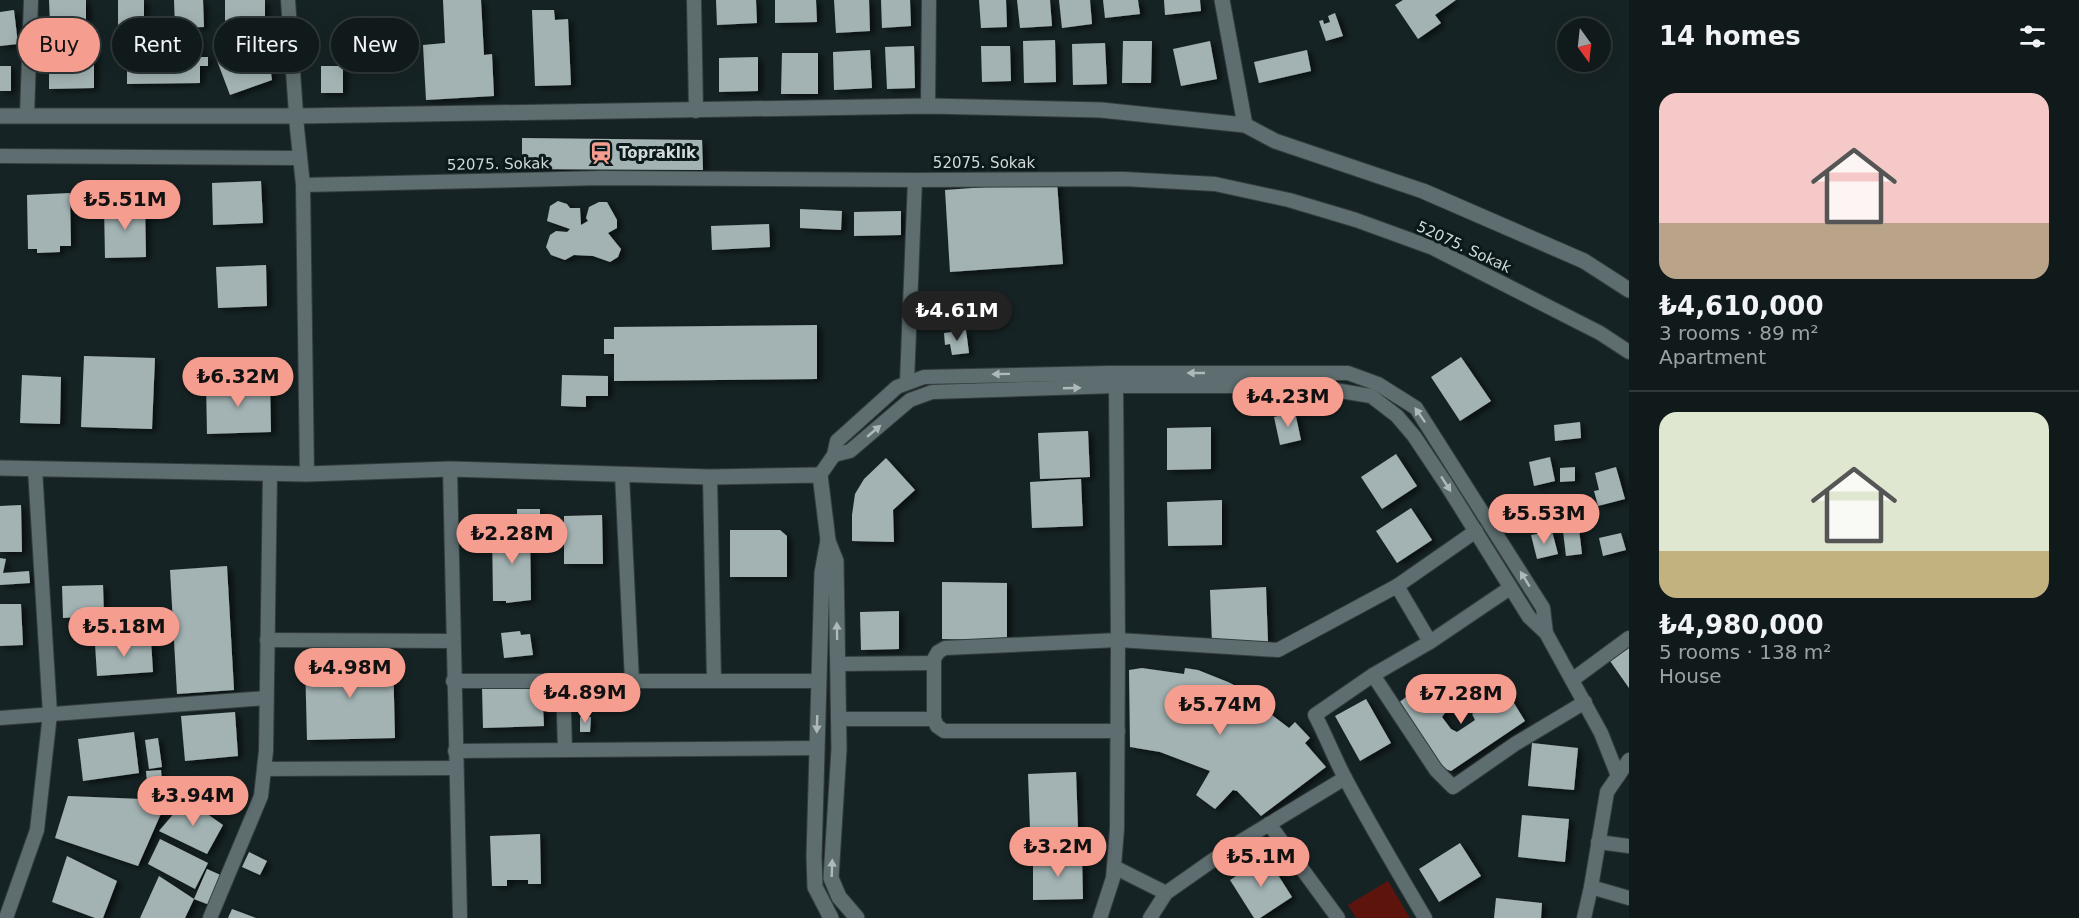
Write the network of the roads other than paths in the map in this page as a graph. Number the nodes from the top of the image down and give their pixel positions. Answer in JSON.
{"nodes":[{"id":1,"x":31,"y":0,"type":"edge"},
{"id":2,"x":288,"y":0,"type":"edge"},
{"id":3,"x":694,"y":0,"type":"edge"},
{"id":4,"x":929,"y":0,"type":"edge"},
{"id":5,"x":1222,"y":0,"type":"edge"},
{"id":6,"x":928,"y":106,"type":"junction"},
{"id":7,"x":696,"y":111,"type":"junction"},
{"id":8,"x":0,"y":116,"type":"edge"},
{"id":9,"x":27,"y":116,"type":"junction"},
{"id":10,"x":297,"y":116,"type":"junction"},
{"id":11,"x":1245,"y":125,"type":"junction"},
{"id":12,"x":0,"y":156,"type":"edge"},
{"id":13,"x":300,"y":158,"type":"junction"},
{"id":14,"x":915,"y":180,"type":"junction"},
{"id":15,"x":303,"y":185,"type":"junction"},
{"id":16,"x":1629,"y":290,"type":"edge"},
{"id":17,"x":1629,"y":352,"type":"edge"},
{"id":18,"x":907,"y":382,"type":"junction"},
{"id":19,"x":1116,"y":386,"type":"junction"},
{"id":20,"x":834,"y":455,"type":"junction"},
{"id":21,"x":0,"y":468,"type":"edge"},
{"id":22,"x":35,"y":469,"type":"junction"},
{"id":23,"x":450,"y":469,"type":"junction"},
{"id":24,"x":270,"y":474,"type":"junction"},
{"id":25,"x":307,"y":474,"type":"junction"},
{"id":26,"x":622,"y":474,"type":"junction"},
{"id":27,"x":820,"y":475,"type":"junction"},
{"id":28,"x":710,"y":477,"type":"junction"},
{"id":29,"x":1476,"y":531,"type":"junction"},
{"id":30,"x":828,"y":540,"type":"junction"},
{"id":31,"x":1397,"y":586,"type":"junction"},
{"id":32,"x":1510,"y":588,"type":"junction"},
{"id":33,"x":1546,"y":633,"type":"junction"},
{"id":34,"x":1629,"y":638,"type":"edge"},
{"id":35,"x":267,"y":640,"type":"junction"},
{"id":36,"x":1118,"y":640,"type":"junction"},
{"id":37,"x":453,"y":641,"type":"junction"},
{"id":38,"x":1430,"y":642,"type":"junction"},
{"id":39,"x":933,"y":663,"type":"junction"},
{"id":40,"x":838,"y":664,"type":"junction"},
{"id":41,"x":1373,"y":675,"type":"junction"},
{"id":42,"x":1572,"y":680,"type":"junction"},
{"id":43,"x":453,"y":681,"type":"junction"},
{"id":44,"x":562,"y":681,"type":"junction"},
{"id":45,"x":632,"y":681,"type":"junction"},
{"id":46,"x":714,"y":681,"type":"junction"},
{"id":47,"x":818,"y":681,"type":"junction"},
{"id":48,"x":266,"y":698,"type":"junction"},
{"id":49,"x":1585,"y":702,"type":"junction"},
{"id":50,"x":50,"y":714,"type":"junction"},
{"id":51,"x":0,"y":718,"type":"edge"},
{"id":52,"x":838,"y":719,"type":"junction"},
{"id":53,"x":934,"y":719,"type":"junction"},
{"id":54,"x":1118,"y":730,"type":"junction"},
{"id":55,"x":816,"y":748,"type":"junction"},
{"id":56,"x":565,"y":750,"type":"junction"},
{"id":57,"x":455,"y":751,"type":"junction"},
{"id":58,"x":1629,"y":760,"type":"edge"},
{"id":59,"x":455,"y":768,"type":"junction"},
{"id":60,"x":264,"y":769,"type":"junction"},
{"id":61,"x":1618,"y":776,"type":"junction"},
{"id":62,"x":1345,"y":778,"type":"junction"},
{"id":63,"x":1269,"y":824,"type":"junction"},
{"id":64,"x":1598,"y":842,"type":"junction"},
{"id":65,"x":1629,"y":846,"type":"edge"},
{"id":66,"x":1114,"y":867,"type":"junction"},
{"id":67,"x":1591,"y":887,"type":"junction"},
{"id":68,"x":1166,"y":893,"type":"junction"},
{"id":69,"x":1629,"y":898,"type":"edge"},
{"id":70,"x":827,"y":916,"type":"edge"},
{"id":71,"x":6,"y":918,"type":"edge"},
{"id":72,"x":210,"y":918,"type":"edge"},
{"id":73,"x":460,"y":918,"type":"edge"},
{"id":74,"x":857,"y":918,"type":"edge"},
{"id":75,"x":1100,"y":918,"type":"edge"},
{"id":76,"x":1150,"y":918,"type":"edge"},
{"id":77,"x":1338,"y":918,"type":"edge"},
{"id":78,"x":1425,"y":918,"type":"edge"},
{"id":79,"x":1584,"y":918,"type":"edge"}],
"edges":[{"from":1,"to":9,"type":"street"},
{"from":2,"to":10,"type":"street"},
{"from":3,"to":7,"type":"street"},
{"from":4,"to":6,"type":"street"},
{"from":5,"to":11,"type":"street"},
{"from":6,"to":7,"type":"street"},
{"from":6,"to":11,"type":"street"},
{"from":7,"to":10,"type":"street"},
{"from":8,"to":9,"type":"street"},
{"from":9,"to":10,"type":"street"},
{"from":10,"to":13,"type":"street"},
{"from":11,"to":16,"type":"street"},
{"from":12,"to":13,"type":"street"},
{"from":13,"to":15,"type":"street"},
{"from":14,"to":15,"type":"street","name":"52075. Sokak"},
{"from":14,"to":17,"type":"street","name":"52075. Sokak"},
{"from":14,"to":18,"type":"street"},
{"from":15,"to":25,"type":"street"},
{"from":18,"to":20,"type":"street"},
{"from":33,"to":18,"type":"street","one_way":true},
{"from":20,"to":19,"type":"street","one_way":true},
{"from":19,"to":29,"type":"street","one_way":true},
{"from":19,"to":36,"type":"street"},
{"from":20,"to":27,"type":"street"},
{"from":21,"to":22,"type":"street"},
{"from":22,"to":24,"type":"street"},
{"from":22,"to":50,"type":"street"},
{"from":23,"to":25,"type":"street"},
{"from":23,"to":26,"type":"street"},
{"from":23,"to":37,"type":"street"},
{"from":24,"to":25,"type":"street"},
{"from":24,"to":35,"type":"street"},
{"from":26,"to":28,"type":"street"},
{"from":26,"to":45,"type":"street"},
{"from":27,"to":28,"type":"street"},
{"from":27,"to":30,"type":"street"},
{"from":28,"to":46,"type":"street"},
{"from":29,"to":31,"type":"street"},
{"from":29,"to":32,"type":"street"},
{"from":40,"to":30,"type":"street","one_way":true},
{"from":30,"to":47,"type":"street"},
{"from":31,"to":36,"type":"street"},
{"from":31,"to":38,"type":"street"},
{"from":32,"to":33,"type":"street"},
{"from":32,"to":38,"type":"street"},
{"from":33,"to":42,"type":"street"},
{"from":34,"to":42,"type":"street"},
{"from":35,"to":37,"type":"street"},
{"from":35,"to":48,"type":"street"},
{"from":36,"to":39,"type":"street"},
{"from":36,"to":54,"type":"street"},
{"from":37,"to":43,"type":"street"},
{"from":38,"to":41,"type":"street"},
{"from":39,"to":40,"type":"street"},
{"from":39,"to":53,"type":"street"},
{"from":40,"to":52,"type":"street"},
{"from":41,"to":49,"type":"street"},
{"from":41,"to":62,"type":"street"},
{"from":42,"to":49,"type":"street"},
{"from":43,"to":44,"type":"street"},
{"from":43,"to":57,"type":"street"},
{"from":44,"to":45,"type":"street"},
{"from":44,"to":56,"type":"street"},
{"from":45,"to":46,"type":"street"},
{"from":46,"to":47,"type":"street"},
{"from":47,"to":55,"type":"street","one_way":true},
{"from":48,"to":50,"type":"street"},
{"from":48,"to":60,"type":"street"},
{"from":49,"to":61,"type":"street"},
{"from":50,"to":51,"type":"street"},
{"from":50,"to":71,"type":"street"},
{"from":52,"to":53,"type":"street"},
{"from":74,"to":52,"type":"street","one_way":true},
{"from":53,"to":54,"type":"street"},
{"from":54,"to":66,"type":"street"},
{"from":55,"to":56,"type":"street"},
{"from":55,"to":70,"type":"street"},
{"from":56,"to":57,"type":"street"},
{"from":57,"to":59,"type":"street"},
{"from":58,"to":61,"type":"street"},
{"from":59,"to":60,"type":"street"},
{"from":59,"to":73,"type":"street"},
{"from":60,"to":72,"type":"street"},
{"from":61,"to":64,"type":"street"},
{"from":62,"to":63,"type":"street"},
{"from":62,"to":78,"type":"street"},
{"from":63,"to":68,"type":"street"},
{"from":63,"to":77,"type":"street"},
{"from":64,"to":65,"type":"street"},
{"from":64,"to":67,"type":"street"},
{"from":66,"to":68,"type":"street"},
{"from":66,"to":75,"type":"street"},
{"from":67,"to":69,"type":"street"},
{"from":67,"to":79,"type":"street"},
{"from":68,"to":76,"type":"street"}]}
